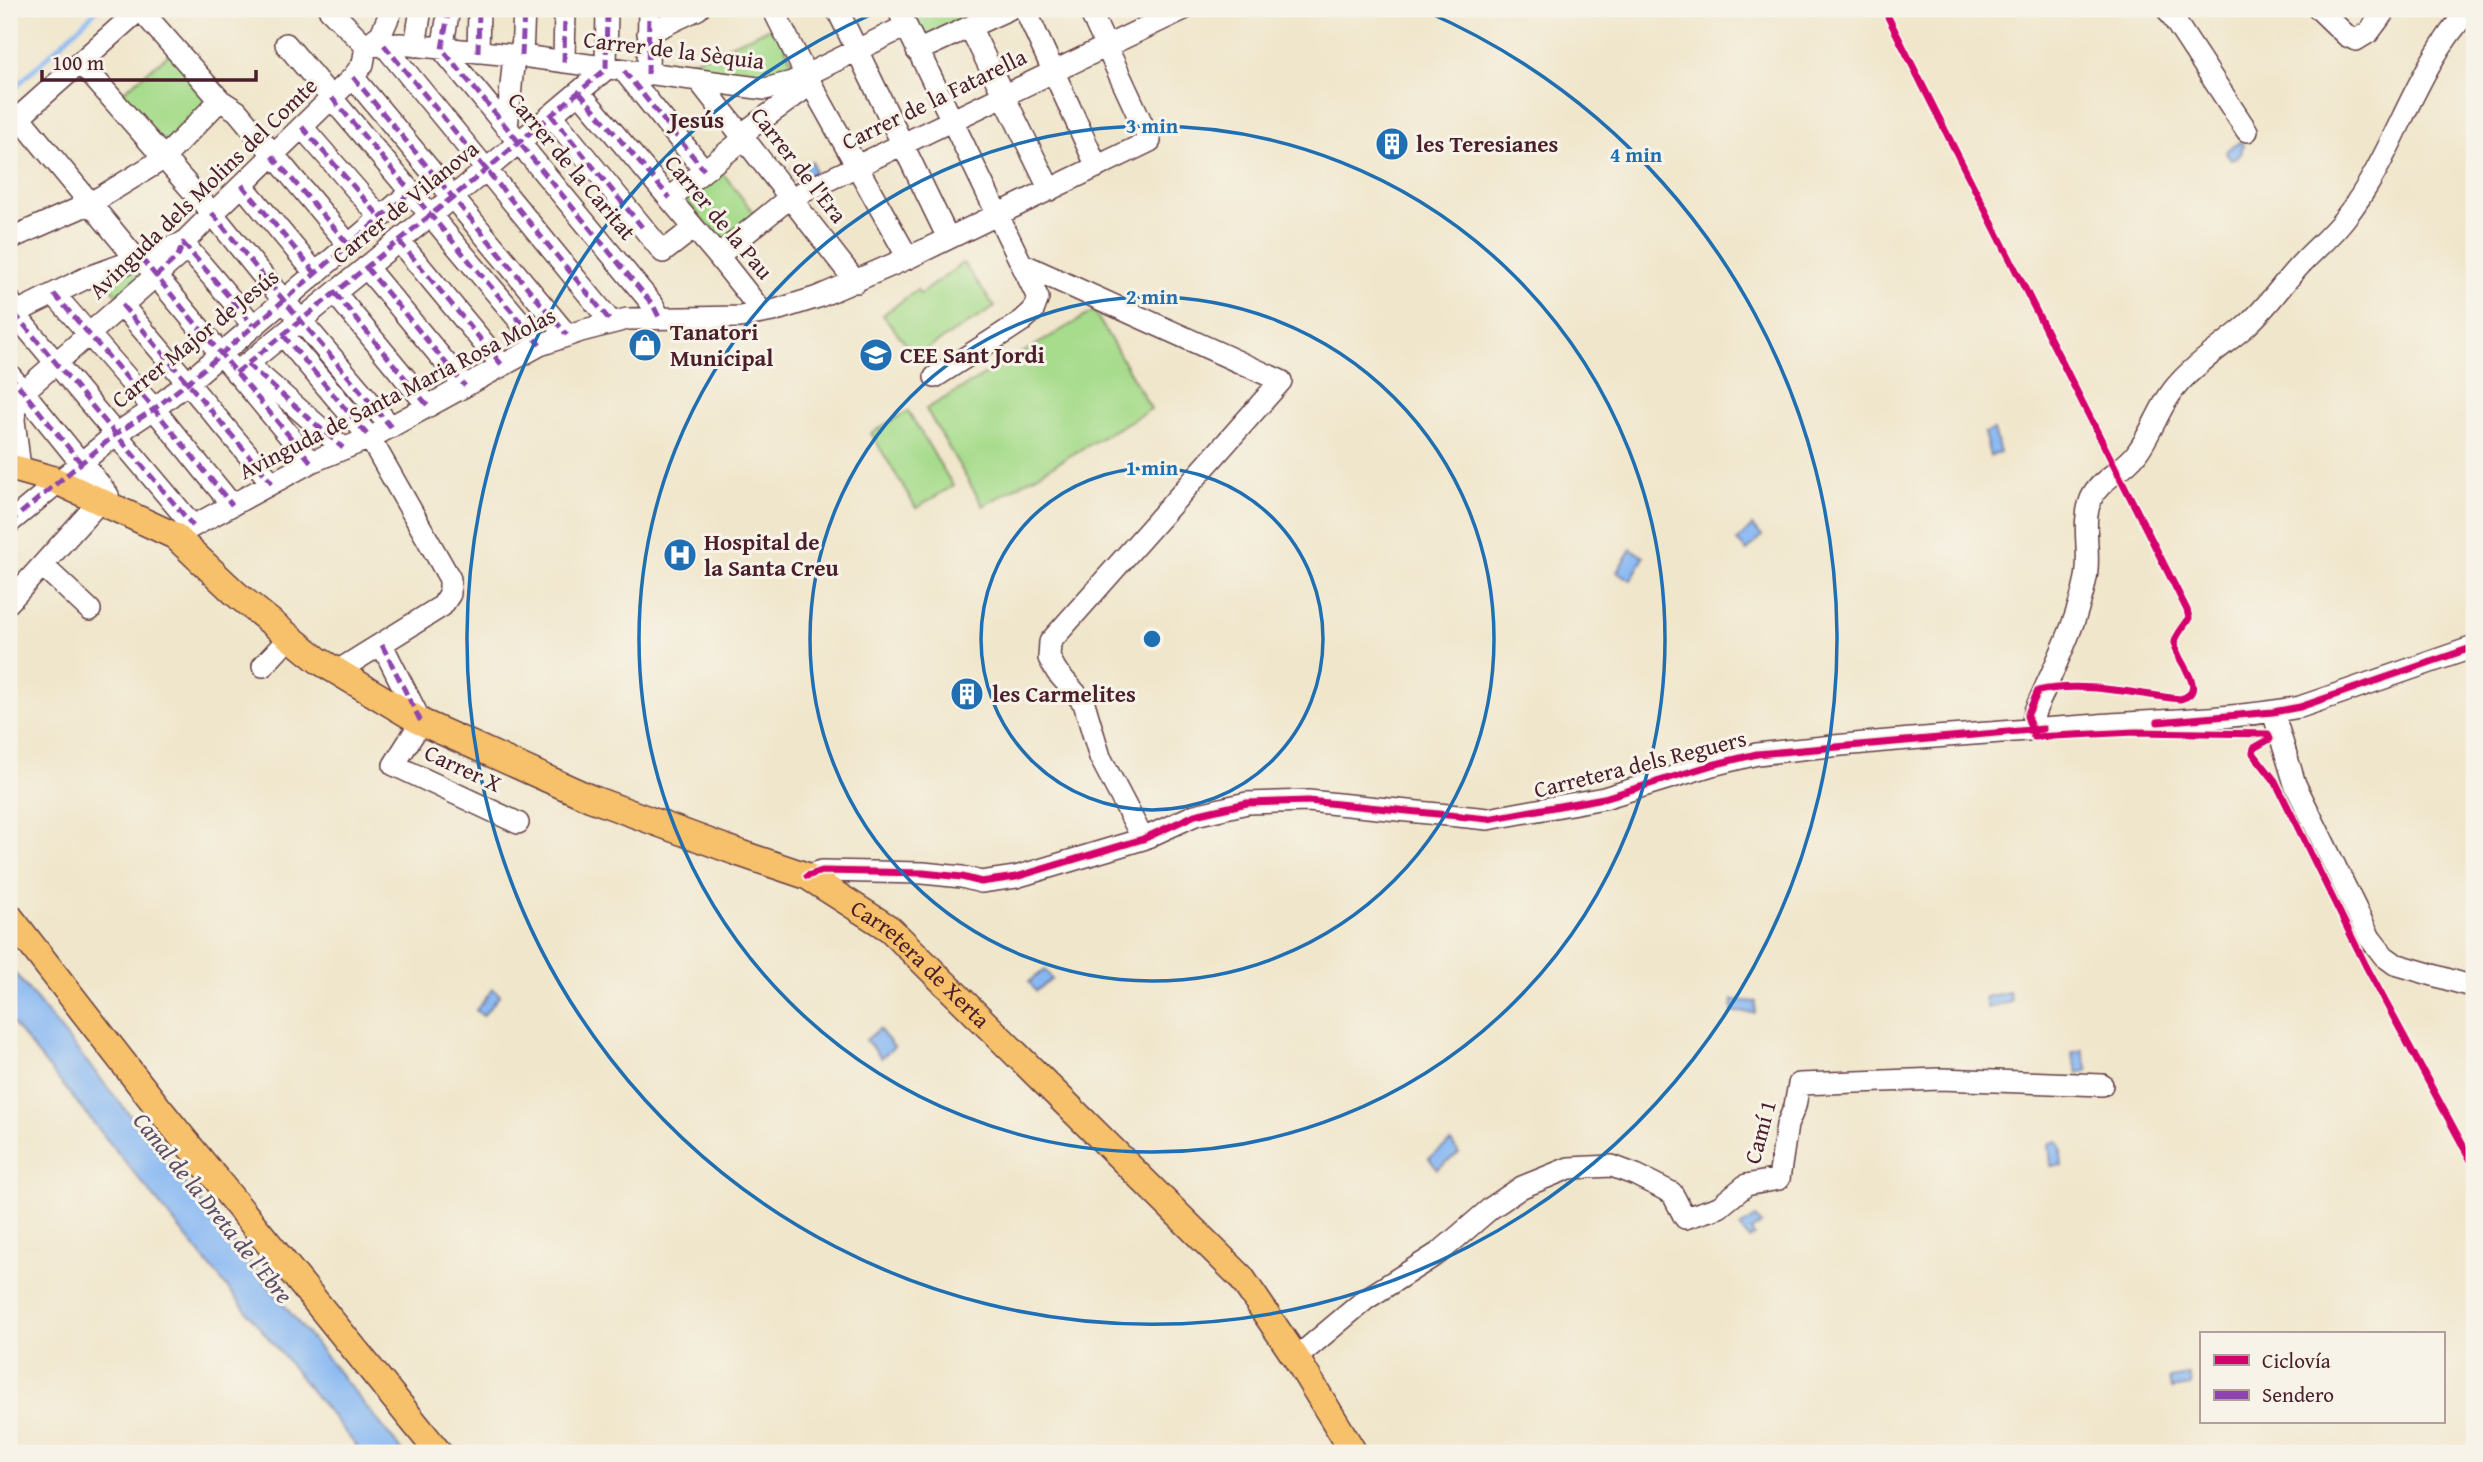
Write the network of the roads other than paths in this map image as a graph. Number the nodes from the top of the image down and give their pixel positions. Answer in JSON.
{"nodes":[{"id":1,"x":140,"y":9,"type":"edge"},
{"id":2,"x":328,"y":9,"type":"edge"},
{"id":3,"x":393,"y":9,"type":"edge"},
{"id":4,"x":421,"y":9,"type":"edge"},
{"id":5,"x":449,"y":9,"type":"edge"},
{"id":6,"x":479,"y":9,"type":"edge"},
{"id":7,"x":524,"y":9,"type":"edge"},
{"id":8,"x":565,"y":9,"type":"edge"},
{"id":9,"x":607,"y":9,"type":"edge"},
{"id":10,"x":649,"y":9,"type":"edge"},
{"id":11,"x":698,"y":9,"type":"edge"},
{"id":12,"x":773,"y":9,"type":"edge"},
{"id":13,"x":837,"y":9,"type":"edge"},
{"id":14,"x":1009,"y":9,"type":"edge"},
{"id":15,"x":1025,"y":9,"type":"edge"},
{"id":16,"x":1089,"y":9,"type":"edge"},
{"id":17,"x":1184,"y":9,"type":"edge"},
{"id":18,"x":2167,"y":9,"type":"edge"},
{"id":19,"x":2319,"y":9,"type":"edge"},
{"id":20,"x":2386,"y":9,"type":"edge"},
{"id":21,"x":2470,"y":9,"type":"edge"},
{"id":22,"x":1152,"y":16,"type":"edge"},
{"id":23,"x":902,"y":17,"type":"edge"},
{"id":24,"x":970,"y":27,"type":"junction"},
{"id":25,"x":649,"y":33,"type":"junction"},
{"id":26,"x":286,"y":44,"type":"dead end"},
{"id":27,"x":375,"y":45,"type":"junction"},
{"id":28,"x":415,"y":46,"type":"junction"},
{"id":29,"x":1106,"y":46,"type":"junction"},
{"id":30,"x":442,"y":49,"type":"junction"},
{"id":31,"x":857,"y":50,"type":"junction"},
{"id":32,"x":917,"y":51,"type":"junction"},
{"id":33,"x":478,"y":52,"type":"junction"},
{"id":34,"x":518,"y":55,"type":"junction"},
{"id":35,"x":80,"y":62,"type":"junction"},
{"id":36,"x":564,"y":62,"type":"junction"},
{"id":37,"x":615,"y":70,"type":"junction"},
{"id":38,"x":1052,"y":71,"type":"junction"},
{"id":39,"x":648,"y":74,"type":"junction"},
{"id":40,"x":353,"y":77,"type":"junction"},
{"id":41,"x":809,"y":79,"type":"junction"},
{"id":42,"x":699,"y":81,"type":"junction"},
{"id":43,"x":579,"y":92,"type":"junction"},
{"id":44,"x":1003,"y":94,"type":"junction"},
{"id":45,"x":332,"y":97,"type":"junction"},
{"id":46,"x":220,"y":100,"type":"junction"},
{"id":47,"x":551,"y":115,"type":"junction"},
{"id":48,"x":951,"y":119,"type":"junction"},
{"id":49,"x":14,"y":122,"type":"edge"},
{"id":50,"x":302,"y":127,"type":"junction"},
{"id":51,"x":2246,"y":131,"type":"dead end"},
{"id":52,"x":513,"y":135,"type":"junction"},
{"id":53,"x":744,"y":136,"type":"junction"},
{"id":54,"x":902,"y":143,"type":"junction"},
{"id":55,"x":272,"y":156,"type":"junction"},
{"id":56,"x":163,"y":159,"type":"junction"},
{"id":57,"x":857,"y":166,"type":"junction"},
{"id":58,"x":1097,"y":167,"type":"junction"},
{"id":59,"x":486,"y":170,"type":"junction"},
{"id":60,"x":704,"y":170,"type":"junction"},
{"id":61,"x":242,"y":185,"type":"junction"},
{"id":62,"x":1050,"y":190,"type":"junction"},
{"id":63,"x":412,"y":191,"type":"junction"},
{"id":64,"x":453,"y":197,"type":"junction"},
{"id":65,"x":670,"y":198,"type":"junction"},
{"id":66,"x":792,"y":198,"type":"junction"},
{"id":67,"x":91,"y":203,"type":"junction"},
{"id":68,"x":212,"y":213,"type":"junction"},
{"id":69,"x":432,"y":214,"type":"junction"},
{"id":70,"x":996,"y":215,"type":"junction"},
{"id":71,"x":380,"y":217,"type":"junction"},
{"id":72,"x":694,"y":228,"type":"junction"},
{"id":73,"x":948,"y":238,"type":"junction"},
{"id":74,"x":9,"y":239,"type":"edge"},
{"id":75,"x":398,"y":241,"type":"junction"},
{"id":76,"x":183,"y":243,"type":"junction"},
{"id":77,"x":348,"y":244,"type":"junction"},
{"id":78,"x":718,"y":256,"type":"junction"},
{"id":79,"x":908,"y":258,"type":"junction"},
{"id":80,"x":139,"y":259,"type":"junction"},
{"id":81,"x":1022,"y":264,"type":"junction"},
{"id":82,"x":366,"y":267,"type":"junction"},
{"id":83,"x":316,"y":274,"type":"junction"},
{"id":84,"x":155,"y":276,"type":"junction"},
{"id":85,"x":856,"y":282,"type":"junction"},
{"id":86,"x":54,"y":293,"type":"junction"},
{"id":87,"x":335,"y":293,"type":"junction"},
{"id":88,"x":283,"y":300,"type":"junction"},
{"id":89,"x":122,"y":305,"type":"junction"},
{"id":90,"x":11,"y":310,"type":"edge"},
{"id":91,"x":764,"y":313,"type":"junction"},
{"id":92,"x":654,"y":317,"type":"junction"},
{"id":93,"x":302,"y":320,"type":"junction"},
{"id":94,"x":612,"y":323,"type":"junction"},
{"id":95,"x":253,"y":325,"type":"junction"},
{"id":96,"x":90,"y":334,"type":"junction"},
{"id":97,"x":283,"y":335,"type":"junction"},
{"id":98,"x":567,"y":335,"type":"junction"},
{"id":99,"x":540,"y":345,"type":"junction"},
{"id":100,"x":219,"y":355,"type":"junction"},
{"id":101,"x":56,"y":363,"type":"junction"},
{"id":102,"x":502,"y":365,"type":"junction"},
{"id":103,"x":242,"y":369,"type":"junction"},
{"id":104,"x":935,"y":377,"type":"dead end"},
{"id":105,"x":13,"y":380,"type":"edge"},
{"id":106,"x":187,"y":383,"type":"junction"},
{"id":107,"x":466,"y":386,"type":"junction"},
{"id":108,"x":428,"y":406,"type":"junction"},
{"id":109,"x":154,"y":409,"type":"junction"},
{"id":110,"x":11,"y":420,"type":"edge"},
{"id":111,"x":391,"y":427,"type":"junction"},
{"id":112,"x":116,"y":435,"type":"junction"},
{"id":113,"x":370,"y":438,"type":"junction"},
{"id":114,"x":343,"y":448,"type":"junction"},
{"id":115,"x":81,"y":463,"type":"junction"},
{"id":116,"x":311,"y":463,"type":"junction"},
{"id":117,"x":14,"y":468,"type":"edge"},
{"id":118,"x":58,"y":482,"type":"junction"},
{"id":119,"x":272,"y":483,"type":"junction"},
{"id":120,"x":104,"y":498,"type":"junction"},
{"id":121,"x":232,"y":505,"type":"junction"},
{"id":122,"x":9,"y":523,"type":"edge"},
{"id":123,"x":184,"y":531,"type":"junction"},
{"id":124,"x":43,"y":566,"type":"junction"},
{"id":125,"x":9,"y":602,"type":"edge"},
{"id":126,"x":90,"y":610,"type":"dead end"},
{"id":127,"x":290,"y":637,"type":"junction"},
{"id":128,"x":382,"y":645,"type":"junction"},
{"id":129,"x":2474,"y":647,"type":"edge"},
{"id":130,"x":263,"y":666,"type":"dead end"},
{"id":131,"x":336,"y":672,"type":"junction"},
{"id":132,"x":2273,"y":712,"type":"junction"},
{"id":133,"x":421,"y":722,"type":"junction"},
{"id":134,"x":2035,"y":730,"type":"junction"},
{"id":135,"x":518,"y":823,"type":"dead end"},
{"id":136,"x":1143,"y":839,"type":"junction"},
{"id":137,"x":807,"y":876,"type":"junction"},
{"id":138,"x":9,"y":916,"type":"edge"},
{"id":139,"x":2474,"y":987,"type":"edge"},
{"id":140,"x":2102,"y":1084,"type":"dead end"},
{"id":141,"x":1296,"y":1358,"type":"junction"},
{"id":142,"x":439,"y":1453,"type":"edge"},
{"id":143,"x":1354,"y":1453,"type":"edge"}],
"edges":[{"from":1,"to":35,"type":"street"},
{"from":1,"to":46,"type":"street"},
{"from":2,"to":27,"type":"street"},
{"from":3,"to":27,"type":"street","name":"Avinguda dels Molins del Comte"},
{"from":4,"to":28,"type":"street"},
{"from":5,"to":30,"type":"street"},
{"from":6,"to":33,"type":"street"},
{"from":7,"to":34,"type":"street"},
{"from":8,"to":36,"type":"street"},
{"from":9,"to":37,"type":"street"},
{"from":10,"to":25,"type":"street"},
{"from":11,"to":25,"type":"street"},
{"from":12,"to":41,"type":"street"},
{"from":13,"to":31,"type":"street"},
{"from":14,"to":24,"type":"street"},
{"from":15,"to":38,"type":"street"},
{"from":16,"to":29,"type":"street"},
{"from":17,"to":22,"type":"street","name":"Carrer de la Fatarella"},
{"from":18,"to":51,"type":"street"},
{"from":19,"to":20,"type":"street"},
{"from":21,"to":134,"type":"street"},
{"from":22,"to":29,"type":"street","name":"Carrer de la Fatarella"},
{"from":23,"to":31,"type":"street"},
{"from":23,"to":32,"type":"street"},
{"from":24,"to":32,"type":"street"},
{"from":24,"to":44,"type":"street"},
{"from":25,"to":39,"type":"street"},
{"from":26,"to":45,"type":"street"},
{"from":27,"to":28,"type":"street","name":"Carrer de la Sèquia"},
{"from":27,"to":40,"type":"street","name":"Avinguda dels Molins del Comte"},
{"from":27,"to":59,"type":"street"},
{"from":28,"to":30,"type":"street","name":"Carrer de la Sèquia"},
{"from":29,"to":38,"type":"street","name":"Carrer de la Fatarella"},
{"from":29,"to":58,"type":"street","name":"Avinguda de Santa Maria Rosa Molas"},
{"from":30,"to":33,"type":"street","name":"Carrer de la Sèquia"},
{"from":30,"to":52,"type":"street","name":"Carrer de la Caritat"},
{"from":31,"to":41,"type":"street"},
{"from":31,"to":54,"type":"street"},
{"from":32,"to":48,"type":"street"},
{"from":33,"to":34,"type":"street","name":"Carrer de la Sèquia"},
{"from":34,"to":36,"type":"street","name":"Carrer de la Sèquia"},
{"from":34,"to":52,"type":"street"},
{"from":35,"to":49,"type":"street"},
{"from":35,"to":56,"type":"street"},
{"from":36,"to":37,"type":"street","name":"Carrer de la Sèquia"},
{"from":37,"to":39,"type":"street","name":"Carrer de la Sèquia"},
{"from":37,"to":43,"type":"street","name":"Carrer de Vilanova"},
{"from":37,"to":60,"type":"street"},
{"from":38,"to":44,"type":"street","name":"Carrer de la Fatarella"},
{"from":38,"to":58,"type":"street"},
{"from":39,"to":42,"type":"street","name":"Carrer de la Sèquia"},
{"from":40,"to":45,"type":"street","name":"Avinguda dels Molins del Comte"},
{"from":40,"to":64,"type":"street"},
{"from":41,"to":42,"type":"street","name":"Carrer de la Sèquia"},
{"from":41,"to":53,"type":"street"},
{"from":41,"to":57,"type":"street"},
{"from":42,"to":53,"type":"street","name":"Carrer de l'Era"},
{"from":43,"to":47,"type":"street","name":"Carrer de Vilanova"},
{"from":43,"to":65,"type":"street","name":"Carrer de la Pau"},
{"from":44,"to":48,"type":"street","name":"Carrer de la Fatarella"},
{"from":44,"to":62,"type":"street"},
{"from":45,"to":50,"type":"street","name":"Avinguda dels Molins del Comte"},
{"from":45,"to":63,"type":"street"},
{"from":46,"to":55,"type":"street"},
{"from":46,"to":56,"type":"street"},
{"from":47,"to":52,"type":"street","name":"Carrer de Vilanova"},
{"from":47,"to":72,"type":"street"},
{"from":48,"to":54,"type":"street","name":"Carrer de la Fatarella"},
{"from":48,"to":70,"type":"street"},
{"from":49,"to":67,"type":"street"},
{"from":50,"to":55,"type":"street","name":"Avinguda dels Molins del Comte"},
{"from":50,"to":71,"type":"street"},
{"from":52,"to":59,"type":"street","name":"Carrer de Vilanova"},
{"from":52,"to":92,"type":"street","name":"Carrer de la Caritat"},
{"from":53,"to":60,"type":"street"},
{"from":53,"to":66,"type":"street","name":"Carrer de l'Era"},
{"from":54,"to":57,"type":"street","name":"Carrer de la Fatarella"},
{"from":54,"to":73,"type":"street"},
{"from":55,"to":61,"type":"street","name":"Avinguda dels Molins del Comte"},
{"from":55,"to":77,"type":"street"},
{"from":56,"to":67,"type":"street"},
{"from":56,"to":68,"type":"street"},
{"from":57,"to":66,"type":"street","name":"Carrer de la Fatarella"},
{"from":57,"to":79,"type":"street"},
{"from":58,"to":62,"type":"street","name":"Avinguda de Santa Maria Rosa Molas"},
{"from":59,"to":64,"type":"street","name":"Carrer de Vilanova"},
{"from":59,"to":94,"type":"street"},
{"from":60,"to":65,"type":"street"},
{"from":61,"to":68,"type":"street","name":"Avinguda dels Molins del Comte"},
{"from":61,"to":83,"type":"street"},
{"from":62,"to":70,"type":"street","name":"Avinguda de Santa Maria Rosa Molas"},
{"from":63,"to":69,"type":"street"},
{"from":63,"to":71,"type":"street","name":"Carrer Major de Jesús"},
{"from":64,"to":69,"type":"street","name":"Carrer de Vilanova"},
{"from":64,"to":98,"type":"street"},
{"from":65,"to":72,"type":"street","name":"Carrer de la Pau"},
{"from":66,"to":78,"type":"street","name":"Carrer de la Fatarella"},
{"from":66,"to":85,"type":"street","name":"Carrer de l'Era"},
{"from":67,"to":74,"type":"street"},
{"from":67,"to":80,"type":"street"},
{"from":68,"to":76,"type":"street","name":"Avinguda dels Molins del Comte"},
{"from":68,"to":88,"type":"street"},
{"from":69,"to":75,"type":"street","name":"Carrer de Vilanova"},
{"from":69,"to":99,"type":"street"},
{"from":70,"to":73,"type":"street","name":"Avinguda de Santa Maria Rosa Molas"},
{"from":70,"to":81,"type":"street"},
{"from":71,"to":77,"type":"street","name":"Carrer Major de Jesús"},
{"from":72,"to":78,"type":"street","name":"Carrer de la Pau"},
{"from":73,"to":79,"type":"street","name":"Avinguda de Santa Maria Rosa Molas"},
{"from":75,"to":82,"type":"street","name":"Carrer de Vilanova"},
{"from":75,"to":102,"type":"street"},
{"from":76,"to":80,"type":"street"},
{"from":76,"to":84,"type":"street","name":"Avinguda dels Molins del Comte"},
{"from":76,"to":95,"type":"street"},
{"from":77,"to":83,"type":"street","name":"Carrer Major de Jesús"},
{"from":78,"to":91,"type":"street","name":"Carrer de la Pau"},
{"from":79,"to":85,"type":"street","name":"Avinguda de Santa Maria Rosa Molas"},
{"from":80,"to":84,"type":"street"},
{"from":80,"to":86,"type":"street"},
{"from":81,"to":104,"type":"street"},
{"from":81,"to":136,"type":"street"},
{"from":82,"to":87,"type":"street","name":"Carrer de Vilanova"},
{"from":82,"to":107,"type":"street"},
{"from":83,"to":88,"type":"street","name":"Carrer Major de Jesús"},
{"from":84,"to":89,"type":"street","name":"Avinguda dels Molins del Comte"},
{"from":84,"to":100,"type":"street"},
{"from":85,"to":91,"type":"street","name":"Avinguda de Santa Maria Rosa Molas"},
{"from":86,"to":90,"type":"street"},
{"from":86,"to":96,"type":"street"},
{"from":87,"to":93,"type":"street","name":"Carrer de Vilanova"},
{"from":87,"to":108,"type":"street"},
{"from":88,"to":93,"type":"street"},
{"from":88,"to":95,"type":"street","name":"Carrer Major de Jesús"},
{"from":89,"to":96,"type":"street","name":"Avinguda dels Molins del Comte"},
{"from":89,"to":106,"type":"street"},
{"from":90,"to":101,"type":"street"},
{"from":91,"to":92,"type":"street","name":"Avinguda de Santa Maria Rosa Molas"},
{"from":92,"to":94,"type":"street","name":"Avinguda de Santa Maria Rosa Molas"},
{"from":93,"to":97,"type":"street","name":"Carrer de Vilanova"},
{"from":93,"to":111,"type":"street"},
{"from":94,"to":98,"type":"street","name":"Avinguda de Santa Maria Rosa Molas"},
{"from":95,"to":100,"type":"street","name":"Carrer Major de Jesús"},
{"from":96,"to":101,"type":"street","name":"Avinguda dels Molins del Comte"},
{"from":96,"to":109,"type":"street"},
{"from":97,"to":103,"type":"street","name":"Carrer de Vilanova"},
{"from":97,"to":113,"type":"street"},
{"from":98,"to":99,"type":"street","name":"Avinguda de Santa Maria Rosa Molas"},
{"from":99,"to":102,"type":"street","name":"Avinguda de Santa Maria Rosa Molas"},
{"from":100,"to":103,"type":"street"},
{"from":100,"to":106,"type":"street","name":"Carrer Major de Jesús"},
{"from":101,"to":105,"type":"street","name":"Avinguda dels Molins del Comte"},
{"from":101,"to":112,"type":"street"},
{"from":102,"to":107,"type":"street","name":"Avinguda de Santa Maria Rosa Molas"},
{"from":103,"to":114,"type":"street"},
{"from":103,"to":116,"type":"street"},
{"from":105,"to":110,"type":"street"},
{"from":105,"to":115,"type":"street"},
{"from":106,"to":109,"type":"street","name":"Carrer Major de Jesús"},
{"from":106,"to":119,"type":"street"},
{"from":107,"to":108,"type":"street","name":"Avinguda de Santa Maria Rosa Molas"},
{"from":108,"to":111,"type":"street","name":"Avinguda de Santa Maria Rosa Molas"},
{"from":109,"to":112,"type":"street","name":"Carrer Major de Jesús"},
{"from":109,"to":121,"type":"street"},
{"from":110,"to":117,"type":"street"},
{"from":111,"to":113,"type":"street","name":"Avinguda de Santa Maria Rosa Molas"},
{"from":112,"to":115,"type":"street","name":"Carrer Major de Jesús"},
{"from":112,"to":123,"type":"street"},
{"from":113,"to":114,"type":"street","name":"Avinguda de Santa Maria Rosa Molas"},
{"from":113,"to":128,"type":"street"},
{"from":114,"to":116,"type":"street","name":"Avinguda de Santa Maria Rosa Molas"},
{"from":115,"to":118,"type":"street","name":"Carrer Major de Jesús"},
{"from":116,"to":119,"type":"street","name":"Avinguda de Santa Maria Rosa Molas"},
{"from":117,"to":118,"type":"main road"},
{"from":118,"to":120,"type":"main road"},
{"from":118,"to":122,"type":"street","name":"Carrer Major de Jesús"},
{"from":119,"to":121,"type":"street","name":"Avinguda de Santa Maria Rosa Molas"},
{"from":120,"to":123,"type":"main road"},
{"from":120,"to":124,"type":"street"},
{"from":121,"to":123,"type":"street","name":"Avinguda de Santa Maria Rosa Molas"},
{"from":123,"to":127,"type":"main road","name":"Carretera de Xerta"},
{"from":124,"to":125,"type":"street"},
{"from":124,"to":126,"type":"street"},
{"from":127,"to":130,"type":"street"},
{"from":127,"to":131,"type":"main road","name":"Carretera de Xerta"},
{"from":128,"to":131,"type":"street"},
{"from":128,"to":133,"type":"street"},
{"from":129,"to":132,"type":"street","name":"Carretera dels Reguers"},
{"from":131,"to":133,"type":"main road","name":"Carretera de Xerta"},
{"from":132,"to":134,"type":"street","name":"Carretera dels Reguers"},
{"from":132,"to":139,"type":"street"},
{"from":133,"to":135,"type":"street","name":"Carrer X"},
{"from":133,"to":137,"type":"main road","name":"Carretera de Xerta"},
{"from":134,"to":136,"type":"street","name":"Carretera dels Reguers"},
{"from":136,"to":137,"type":"street","name":"Carretera dels Reguers"},
{"from":137,"to":141,"type":"main road","name":"Carretera de Xerta"},
{"from":138,"to":142,"type":"main road"},
{"from":140,"to":141,"type":"street","name":"Camí 1"},
{"from":141,"to":143,"type":"main road","name":"Carretera de Xerta"}]}
